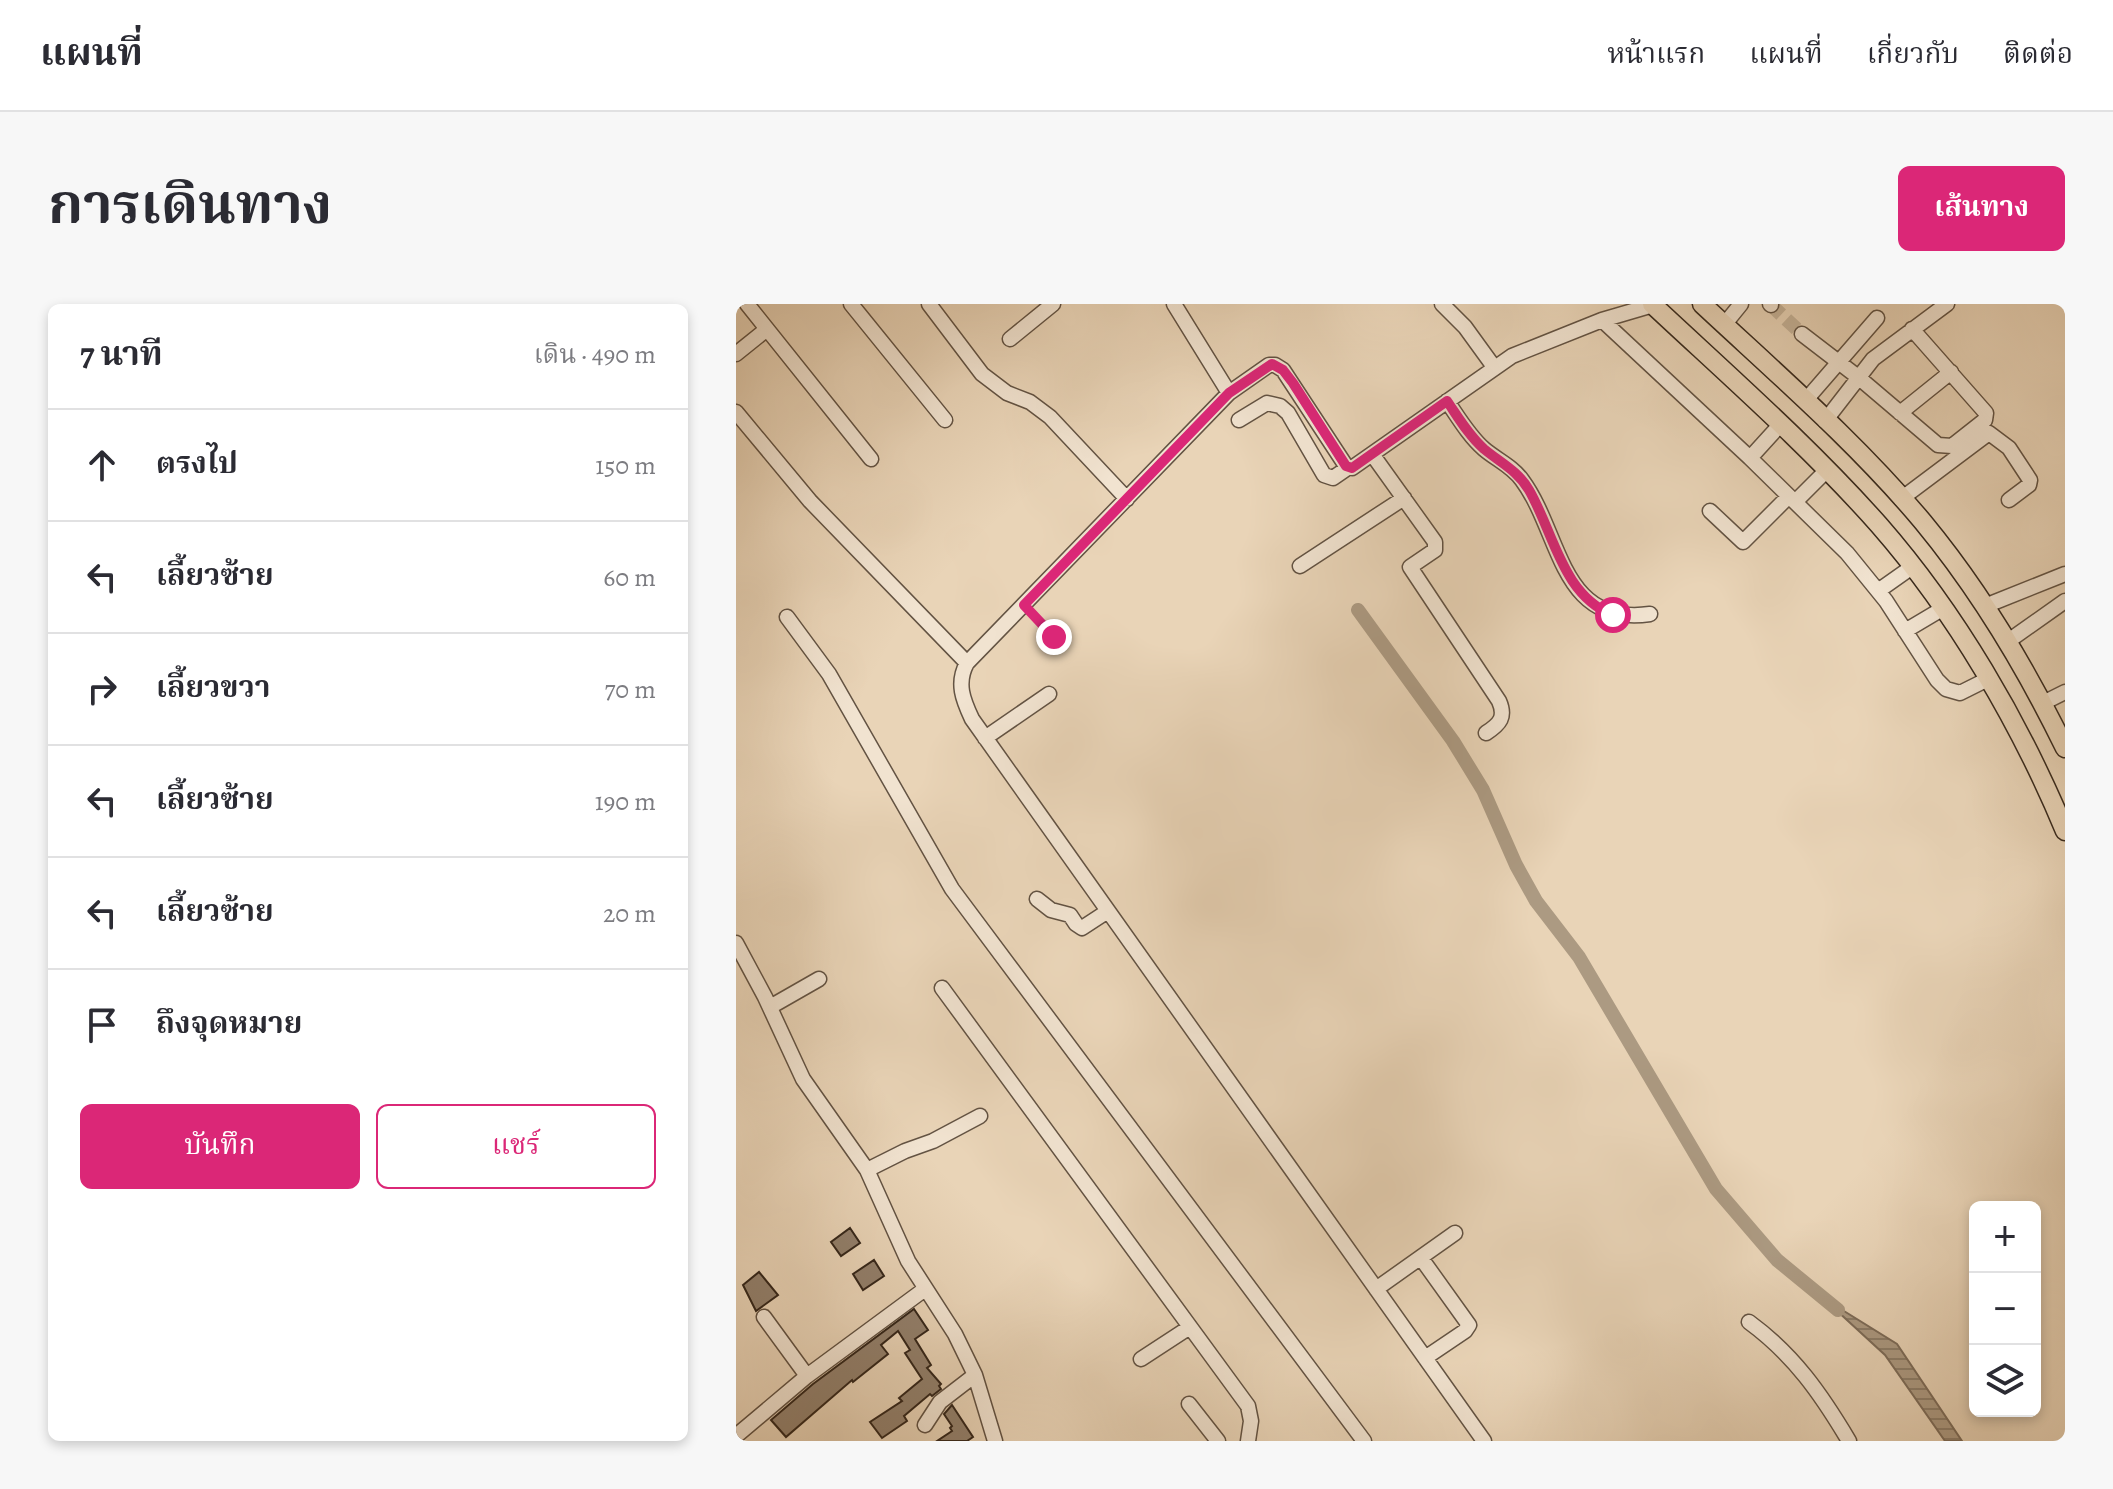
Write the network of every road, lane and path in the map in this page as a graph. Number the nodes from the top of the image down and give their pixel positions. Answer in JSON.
{"nodes":[{"id":1,"x":747,"y":304,"type":"edge"},
{"id":2,"x":851,"y":304,"type":"edge"},
{"id":3,"x":929,"y":304,"type":"edge"},
{"id":4,"x":1053,"y":304,"type":"edge"},
{"id":5,"x":1174,"y":304,"type":"edge"},
{"id":6,"x":1442,"y":304,"type":"edge"},
{"id":7,"x":1653,"y":304,"type":"edge"},
{"id":8,"x":1702,"y":304,"type":"edge"},
{"id":9,"x":1741,"y":304,"type":"edge"},
{"id":10,"x":1947,"y":304,"type":"edge"},
{"id":11,"x":1877,"y":318,"type":"dead end"},
{"id":12,"x":1602,"y":320,"type":"junction"},
{"id":13,"x":1724,"y":325,"type":"junction"},
{"id":14,"x":767,"y":329,"type":"junction"},
{"id":15,"x":1912,"y":329,"type":"junction"},
{"id":16,"x":1802,"y":334,"type":"tunnel mouth"},
{"id":17,"x":1010,"y":339,"type":"dead end"},
{"id":18,"x":736,"y":354,"type":"edge"},
{"id":19,"x":1839,"y":363,"type":"junction"},
{"id":20,"x":1494,"y":367,"type":"junction"},
{"id":21,"x":1951,"y":372,"type":"junction"},
{"id":22,"x":1858,"y":377,"type":"junction"},
{"id":23,"x":1229,"y":393,"type":"junction"},
{"id":24,"x":1447,"y":401,"type":"junction"},
{"id":25,"x":1805,"y":401,"type":"junction"},
{"id":26,"x":736,"y":412,"type":"edge"},
{"id":27,"x":1900,"y":413,"type":"junction"},
{"id":28,"x":945,"y":420,"type":"dead end"},
{"id":29,"x":1239,"y":420,"type":"dead end"},
{"id":30,"x":1825,"y":421,"type":"junction"},
{"id":31,"x":1780,"y":425,"type":"junction"},
{"id":32,"x":1375,"y":452,"type":"junction"},
{"id":33,"x":1750,"y":458,"type":"junction"},
{"id":34,"x":871,"y":459,"type":"dead end"},
{"id":35,"x":1349,"y":467,"type":"junction"},
{"id":36,"x":1827,"y":470,"type":"junction"},
{"id":37,"x":1404,"y":498,"type":"junction"},
{"id":38,"x":1127,"y":499,"type":"junction"},
{"id":39,"x":1792,"y":499,"type":"junction"},
{"id":40,"x":1901,"y":499,"type":"junction"},
{"id":41,"x":2009,"y":500,"type":"dead end"},
{"id":42,"x":1710,"y":511,"type":"dead end"},
{"id":43,"x":1300,"y":566,"type":"dead end"},
{"id":44,"x":1912,"y":567,"type":"junction"},
{"id":45,"x":2065,"y":574,"type":"edge"},
{"id":46,"x":1878,"y":591,"type":"junction"},
{"id":47,"x":2065,"y":601,"type":"edge"},
{"id":48,"x":1024,"y":605,"type":"junction"},
{"id":49,"x":1985,"y":606,"type":"junction"},
{"id":50,"x":1942,"y":609,"type":"junction"},
{"id":51,"x":1650,"y":614,"type":"dead end"},
{"id":52,"x":787,"y":617,"type":"dead end"},
{"id":53,"x":1905,"y":631,"type":"junction"},
{"id":54,"x":2007,"y":642,"type":"junction"},
{"id":55,"x":1056,"y":644,"type":"dead end"},
{"id":56,"x":967,"y":663,"type":"junction"},
{"id":57,"x":1988,"y":679,"type":"junction"},
{"id":58,"x":2065,"y":692,"type":"edge"},
{"id":59,"x":1049,"y":694,"type":"dead end"},
{"id":60,"x":2043,"y":703,"type":"junction"},
{"id":61,"x":1486,"y":733,"type":"dead end"},
{"id":62,"x":985,"y":738,"type":"junction"},
{"id":63,"x":2065,"y":748,"type":"edge"},
{"id":64,"x":2065,"y":831,"type":"edge"},
{"id":65,"x":1037,"y":899,"type":"dead end"},
{"id":66,"x":1108,"y":911,"type":"junction"},
{"id":67,"x":736,"y":943,"type":"edge"},
{"id":68,"x":819,"y":979,"type":"dead end"},
{"id":69,"x":942,"y":988,"type":"dead end"},
{"id":70,"x":770,"y":1007,"type":"junction"},
{"id":71,"x":980,"y":1116,"type":"dead end"},
{"id":72,"x":867,"y":1170,"type":"junction"},
{"id":73,"x":1455,"y":1233,"type":"dead end"},
{"id":74,"x":1421,"y":1258,"type":"junction"},
{"id":75,"x":925,"y":1289,"type":"junction"},
{"id":76,"x":1376,"y":1289,"type":"junction"},
{"id":77,"x":764,"y":1317,"type":"dead end"},
{"id":78,"x":1749,"y":1322,"type":"dead end"},
{"id":79,"x":1190,"y":1327,"type":"junction"},
{"id":80,"x":1425,"y":1358,"type":"junction"},
{"id":81,"x":1141,"y":1359,"type":"dead end"},
{"id":82,"x":975,"y":1375,"type":"junction"},
{"id":83,"x":807,"y":1376,"type":"junction"},
{"id":84,"x":1189,"y":1404,"type":"dead end"},
{"id":85,"x":925,"y":1425,"type":"dead end"},
{"id":86,"x":736,"y":1436,"type":"edge"},
{"id":87,"x":995,"y":1441,"type":"edge"},
{"id":88,"x":1218,"y":1441,"type":"edge"},
{"id":89,"x":1248,"y":1441,"type":"edge"},
{"id":90,"x":1364,"y":1441,"type":"edge"},
{"id":91,"x":1484,"y":1441,"type":"edge"},
{"id":92,"x":1849,"y":1441,"type":"edge"}],
"edges":[{"from":1,"to":14,"type":"street"},
{"from":2,"to":28,"type":"street"},
{"from":3,"to":38,"type":"street"},
{"from":4,"to":17,"type":"street"},
{"from":5,"to":23,"type":"street"},
{"from":6,"to":20,"type":"street"},
{"from":7,"to":12,"type":"street"},
{"from":7,"to":31,"type":"main road"},
{"from":8,"to":13,"type":"main road"},
{"from":9,"to":13,"type":"street"},
{"from":10,"to":15,"type":"street"},
{"from":11,"to":19,"type":"street"},
{"from":12,"to":20,"type":"street"},
{"from":12,"to":33,"type":"street"},
{"from":13,"to":25,"type":"main road"},
{"from":14,"to":18,"type":"street"},
{"from":14,"to":34,"type":"street"},
{"from":15,"to":21,"type":"street"},
{"from":15,"to":22,"type":"street"},
{"from":16,"to":19,"type":"street"},
{"from":19,"to":22,"type":"street"},
{"from":19,"to":25,"type":"street"},
{"from":20,"to":24,"type":"street"},
{"from":21,"to":27,"type":"street"},
{"from":21,"to":27,"type":"street"},
{"from":22,"to":27,"type":"street"},
{"from":22,"to":30,"type":"street"},
{"from":23,"to":35,"type":"street"},
{"from":23,"to":38,"type":"street"},
{"from":24,"to":32,"type":"street"},
{"from":24,"to":51,"type":"street"},
{"from":25,"to":30,"type":"main road"},
{"from":26,"to":56,"type":"street"},
{"from":29,"to":35,"type":"street"},
{"from":30,"to":40,"type":"main road"},
{"from":31,"to":33,"type":"street"},
{"from":31,"to":36,"type":"main road"},
{"from":32,"to":35,"type":"street"},
{"from":32,"to":37,"type":"street"},
{"from":33,"to":39,"type":"street"},
{"from":36,"to":39,"type":"street"},
{"from":36,"to":44,"type":"main road"},
{"from":37,"to":43,"type":"street"},
{"from":37,"to":61,"type":"street"},
{"from":38,"to":48,"type":"street"},
{"from":39,"to":42,"type":"street"},
{"from":39,"to":46,"type":"street"},
{"from":40,"to":41,"type":"street"},
{"from":40,"to":49,"type":"main road"},
{"from":44,"to":46,"type":"street"},
{"from":44,"to":50,"type":"main road"},
{"from":45,"to":49,"type":"street"},
{"from":46,"to":53,"type":"street"},
{"from":47,"to":54,"type":"street"},
{"from":48,"to":55,"type":"path"},
{"from":48,"to":56,"type":"street"},
{"from":49,"to":54,"type":"main road"},
{"from":50,"to":53,"type":"street"},
{"from":50,"to":57,"type":"main road"},
{"from":52,"to":90,"type":"street"},
{"from":53,"to":57,"type":"street"},
{"from":54,"to":60,"type":"main road"},
{"from":56,"to":62,"type":"street"},
{"from":57,"to":64,"type":"main road"},
{"from":58,"to":60,"type":"street"},
{"from":59,"to":62,"type":"street"},
{"from":60,"to":63,"type":"main road"},
{"from":62,"to":66,"type":"street"},
{"from":65,"to":66,"type":"street"},
{"from":66,"to":76,"type":"street"},
{"from":67,"to":70,"type":"street"},
{"from":68,"to":70,"type":"street"},
{"from":69,"to":79,"type":"street"},
{"from":70,"to":72,"type":"street"},
{"from":71,"to":72,"type":"street"},
{"from":72,"to":75,"type":"street"},
{"from":73,"to":74,"type":"street"},
{"from":74,"to":76,"type":"street"},
{"from":74,"to":80,"type":"street"},
{"from":75,"to":82,"type":"street"},
{"from":75,"to":83,"type":"street"},
{"from":76,"to":80,"type":"street"},
{"from":77,"to":83,"type":"street"},
{"from":78,"to":92,"type":"street"},
{"from":79,"to":81,"type":"street"},
{"from":79,"to":89,"type":"street"},
{"from":80,"to":91,"type":"street"},
{"from":82,"to":85,"type":"street"},
{"from":82,"to":87,"type":"street"},
{"from":83,"to":86,"type":"street"},
{"from":84,"to":88,"type":"street"}]}
